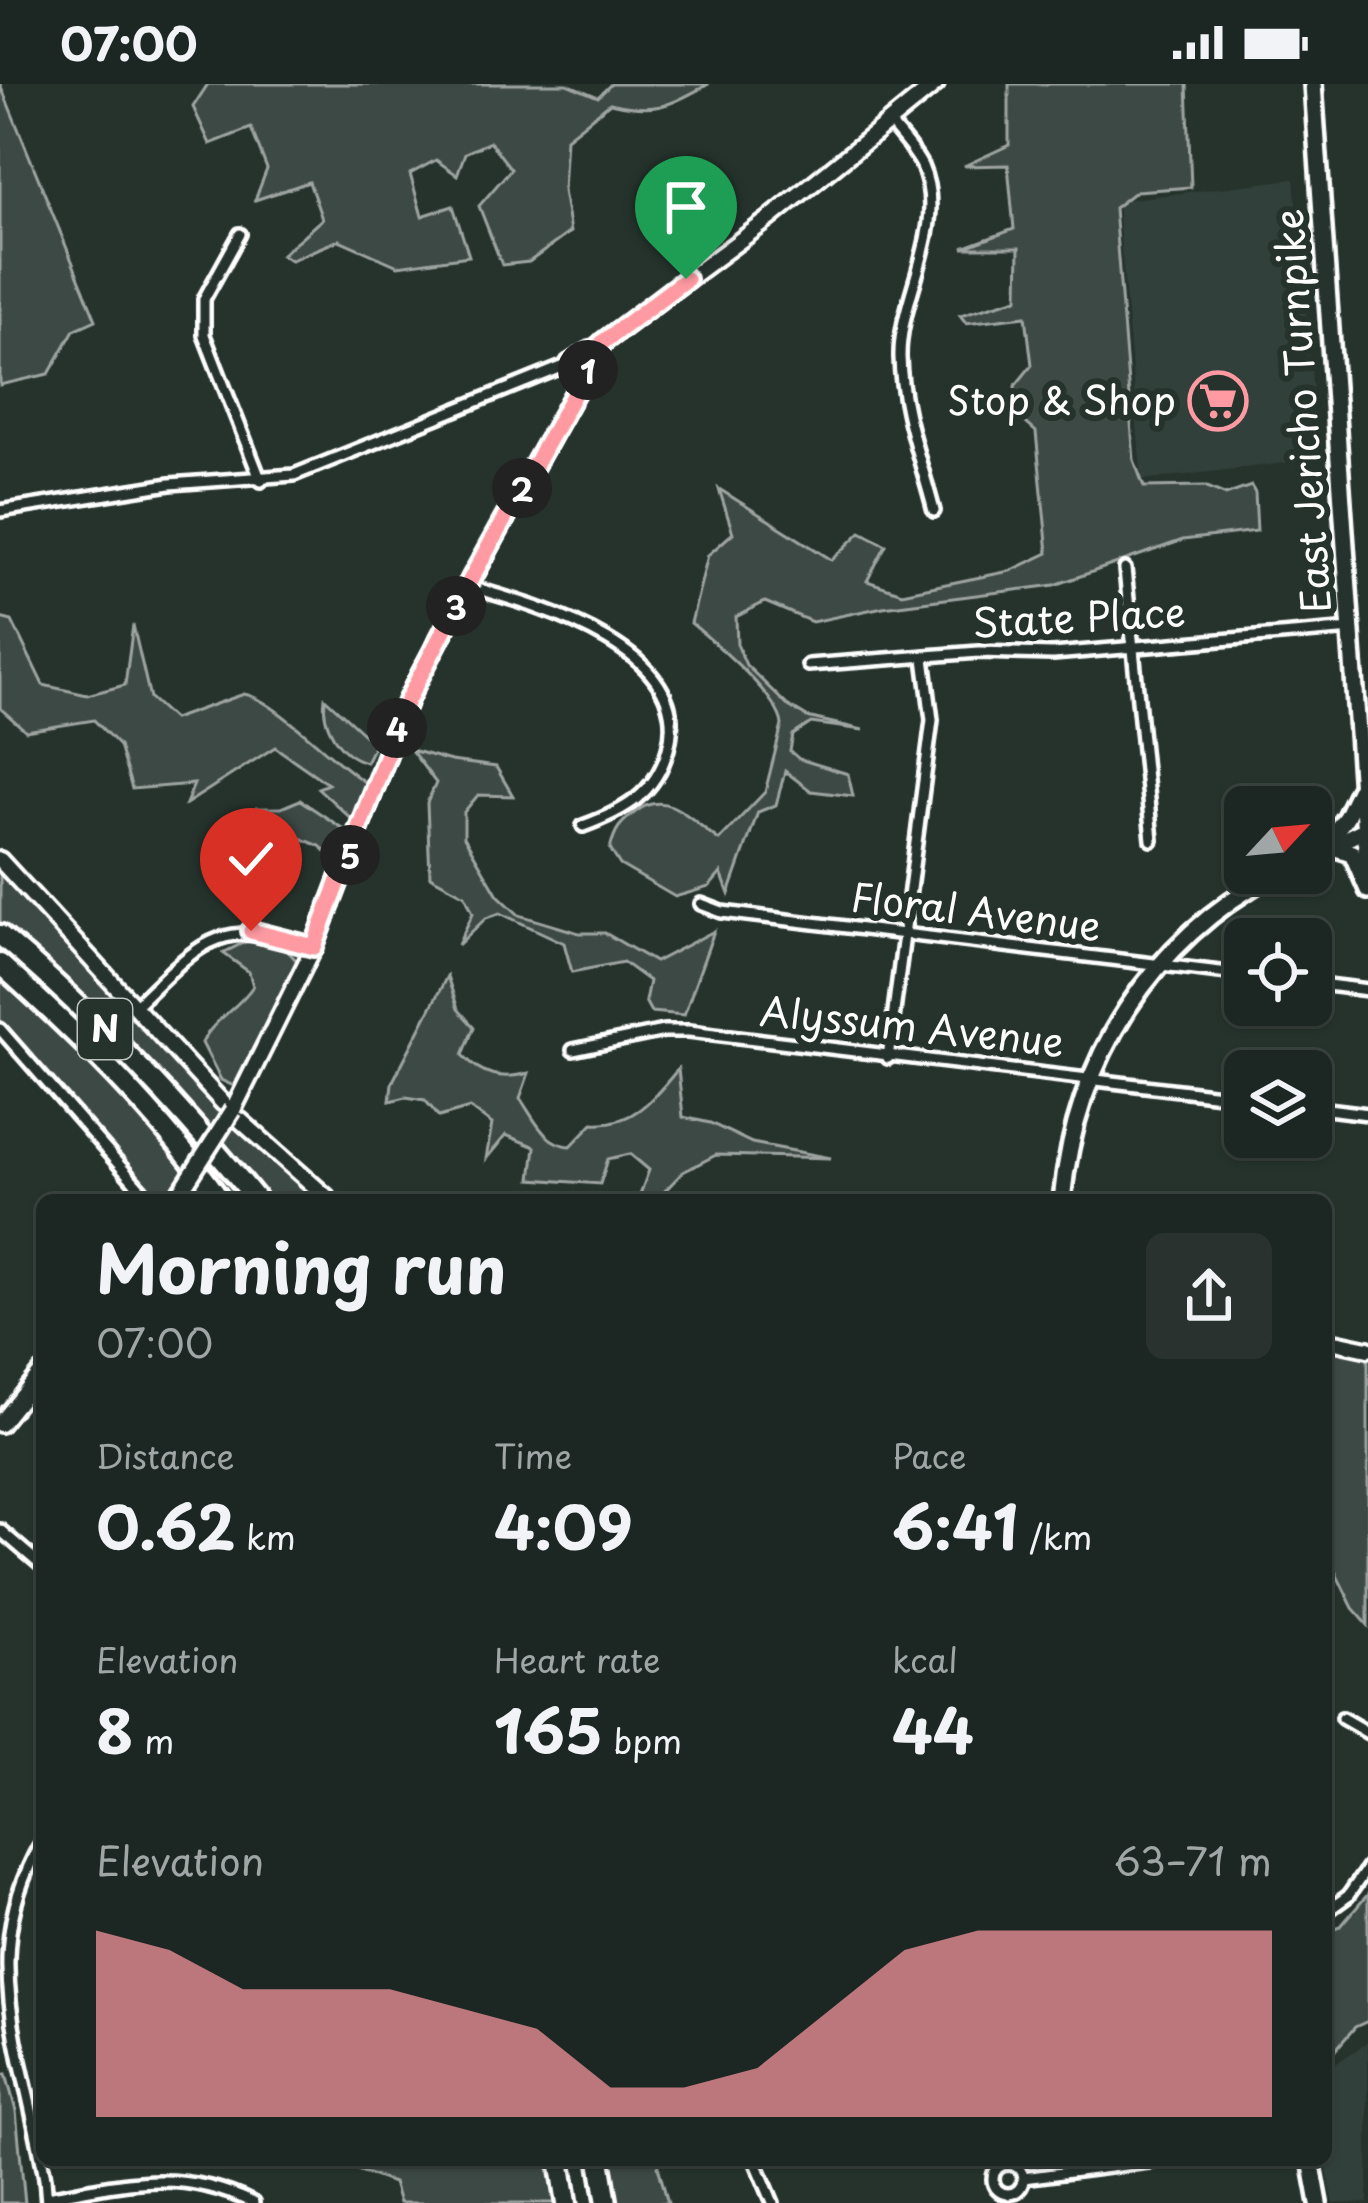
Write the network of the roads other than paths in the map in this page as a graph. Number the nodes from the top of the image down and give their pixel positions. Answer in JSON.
{"nodes":[{"id":1,"x":936,"y":84,"type":"edge"},
{"id":2,"x":1313,"y":84,"type":"edge"},
{"id":3,"x":889,"y":122,"type":"junction"},
{"id":4,"x":240,"y":233,"type":"dead end"},
{"id":5,"x":603,"y":342,"type":"junction"},
{"id":6,"x":569,"y":363,"type":"junction"},
{"id":7,"x":588,"y":369,"type":"junction"},
{"id":8,"x":261,"y":481,"type":"junction"},
{"id":9,"x":0,"y":511,"type":"edge"},
{"id":10,"x":934,"y":511,"type":"dead end"},
{"id":11,"x":1125,"y":569,"type":"dead end"},
{"id":12,"x":467,"y":586,"type":"junction"},
{"id":13,"x":1352,"y":629,"type":"junction"},
{"id":14,"x":1132,"y":646,"type":"junction"},
{"id":15,"x":924,"y":658,"type":"junction"},
{"id":16,"x":808,"y":665,"type":"dead end"},
{"id":17,"x":1362,"y":782,"type":"junction"},
{"id":18,"x":583,"y":826,"type":"dead end"},
{"id":19,"x":1366,"y":829,"type":"edge"},
{"id":20,"x":1332,"y":834,"type":"edge"},
{"id":21,"x":1152,"y":839,"type":"dead end"},
{"id":22,"x":1332,"y":845,"type":"edge"},
{"id":23,"x":1332,"y":849,"type":"edge"},
{"id":24,"x":0,"y":860,"type":"edge"},
{"id":25,"x":1368,"y":878,"type":"edge"},
{"id":26,"x":1368,"y":890,"type":"edge"},
{"id":27,"x":1241,"y":894,"type":"edge"},
{"id":28,"x":701,"y":904,"type":"dead end"},
{"id":29,"x":903,"y":934,"type":"junction"},
{"id":30,"x":0,"y":935,"type":"edge"},
{"id":31,"x":314,"y":947,"type":"junction"},
{"id":32,"x":0,"y":964,"type":"edge"},
{"id":33,"x":1160,"y":964,"type":"junction"},
{"id":34,"x":1224,"y":972,"type":"edge"},
{"id":35,"x":1332,"y":986,"type":"edge"},
{"id":36,"x":1368,"y":990,"type":"edge"},
{"id":37,"x":134,"y":1006,"type":"junction"},
{"id":38,"x":1,"y":1031,"type":"edge"},
{"id":39,"x":573,"y":1050,"type":"dead end"},
{"id":40,"x":888,"y":1058,"type":"junction"},
{"id":41,"x":1089,"y":1078,"type":"junction"},
{"id":42,"x":1224,"y":1095,"type":"edge"},
{"id":43,"x":224,"y":1103,"type":"dead end"},
{"id":44,"x":1332,"y":1110,"type":"edge"},
{"id":45,"x":1368,"y":1114,"type":"edge"},
{"id":46,"x":240,"y":1120,"type":"dead end"},
{"id":47,"x":145,"y":1194,"type":"edge"},
{"id":48,"x":180,"y":1194,"type":"edge"},
{"id":49,"x":215,"y":1194,"type":"edge"},
{"id":50,"x":252,"y":1194,"type":"edge"},
{"id":51,"x":323,"y":1194,"type":"edge"},
{"id":52,"x":1063,"y":1194,"type":"edge"},
{"id":53,"x":1332,"y":1341,"type":"edge"},
{"id":54,"x":1368,"y":1349,"type":"edge"},
{"id":55,"x":36,"y":1379,"type":"edge"},
{"id":56,"x":0,"y":1424,"type":"edge"},
{"id":57,"x":0,"y":1530,"type":"edge"},
{"id":58,"x":36,"y":1561,"type":"edge"},
{"id":59,"x":1342,"y":1718,"type":"dead end"},
{"id":60,"x":1368,"y":1733,"type":"edge"},
{"id":61,"x":36,"y":1852,"type":"edge"},
{"id":62,"x":1368,"y":1867,"type":"edge"},
{"id":63,"x":1332,"y":1908,"type":"edge"},
{"id":64,"x":0,"y":1946,"type":"edge"},
{"id":65,"x":36,"y":2145,"type":"edge"},
{"id":66,"x":40,"y":2166,"type":"edge"},
{"id":67,"x":561,"y":2166,"type":"edge"},
{"id":68,"x":601,"y":2166,"type":"edge"},
{"id":69,"x":757,"y":2166,"type":"edge"},
{"id":70,"x":1117,"y":2166,"type":"edge"},
{"id":71,"x":1312,"y":2166,"type":"edge"},
{"id":72,"x":1023,"y":2178,"type":"dead end"},
{"id":73,"x":47,"y":2200,"type":"edge"},
{"id":74,"x":253,"y":2203,"type":"edge"},
{"id":75,"x":567,"y":2203,"type":"edge"},
{"id":76,"x":607,"y":2203,"type":"edge"},
{"id":77,"x":773,"y":2203,"type":"edge"},
{"id":78,"x":1318,"y":2203,"type":"edge"}],
"edges":[{"from":1,"to":3,"type":"street"},
{"from":2,"to":13,"type":"main road","name":"East Jericho Turnpike"},
{"from":3,"to":5,"type":"street"},
{"from":3,"to":10,"type":"street"},
{"from":4,"to":8,"type":"street"},
{"from":5,"to":6,"type":"street"},
{"from":5,"to":7,"type":"street"},
{"from":6,"to":7,"type":"street"},
{"from":6,"to":8,"type":"street"},
{"from":7,"to":12,"type":"street"},
{"from":8,"to":9,"type":"street"},
{"from":11,"to":14,"type":"street"},
{"from":12,"to":18,"type":"street"},
{"from":12,"to":31,"type":"street"},
{"from":13,"to":14,"type":"street","name":"State Place"},
{"from":13,"to":17,"type":"main road","name":"East Jericho Turnpike"},
{"from":14,"to":15,"type":"street","name":"State Place"},
{"from":14,"to":21,"type":"street"},
{"from":15,"to":16,"type":"street","name":"State Place"},
{"from":15,"to":29,"type":"street"},
{"from":17,"to":19,"type":"main road","name":"East Jericho Turnpike"},
{"from":17,"to":20,"type":"main road"},
{"from":19,"to":22,"type":"main road"},
{"from":19,"to":25,"type":"main road","name":"East Jericho Turnpike"},
{"from":23,"to":26,"type":"main road"},
{"from":24,"to":37,"type":"street"},
{"from":27,"to":33,"type":"main road"},
{"from":28,"to":29,"type":"street","name":"Floral Avenue"},
{"from":29,"to":33,"type":"street","name":"Floral Avenue"},
{"from":29,"to":40,"type":"street"},
{"from":30,"to":50,"type":"highway","number":"N"},
{"from":31,"to":37,"type":"street"},
{"from":31,"to":48,"type":"street","bridge":true},
{"from":32,"to":49,"type":"highway","number":"N"},
{"from":33,"to":34,"type":"street","name":"Floral Avenue"},
{"from":33,"to":41,"type":"main road"},
{"from":35,"to":36,"type":"street"},
{"from":37,"to":43,"type":"street"},
{"from":38,"to":47,"type":"street"},
{"from":39,"to":40,"type":"street","name":"Alyssum Avenue"},
{"from":40,"to":41,"type":"street","name":"Alyssum Avenue"},
{"from":41,"to":42,"type":"street","name":"Alyssum Avenue"},
{"from":41,"to":52,"type":"main road"},
{"from":44,"to":45,"type":"street"},
{"from":46,"to":51,"type":"street"},
{"from":53,"to":54,"type":"street"},
{"from":55,"to":56,"type":"street"},
{"from":57,"to":58,"type":"street"},
{"from":59,"to":60,"type":"street"},
{"from":61,"to":64,"type":"street"},
{"from":62,"to":63,"type":"street"},
{"from":64,"to":65,"type":"street"},
{"from":66,"to":73,"type":"street"},
{"from":67,"to":75,"type":"highway"},
{"from":68,"to":76,"type":"highway"},
{"from":69,"to":77,"type":"street"},
{"from":70,"to":72,"type":"street"},
{"from":71,"to":78,"type":"main road"},
{"from":73,"to":74,"type":"street"}]}
